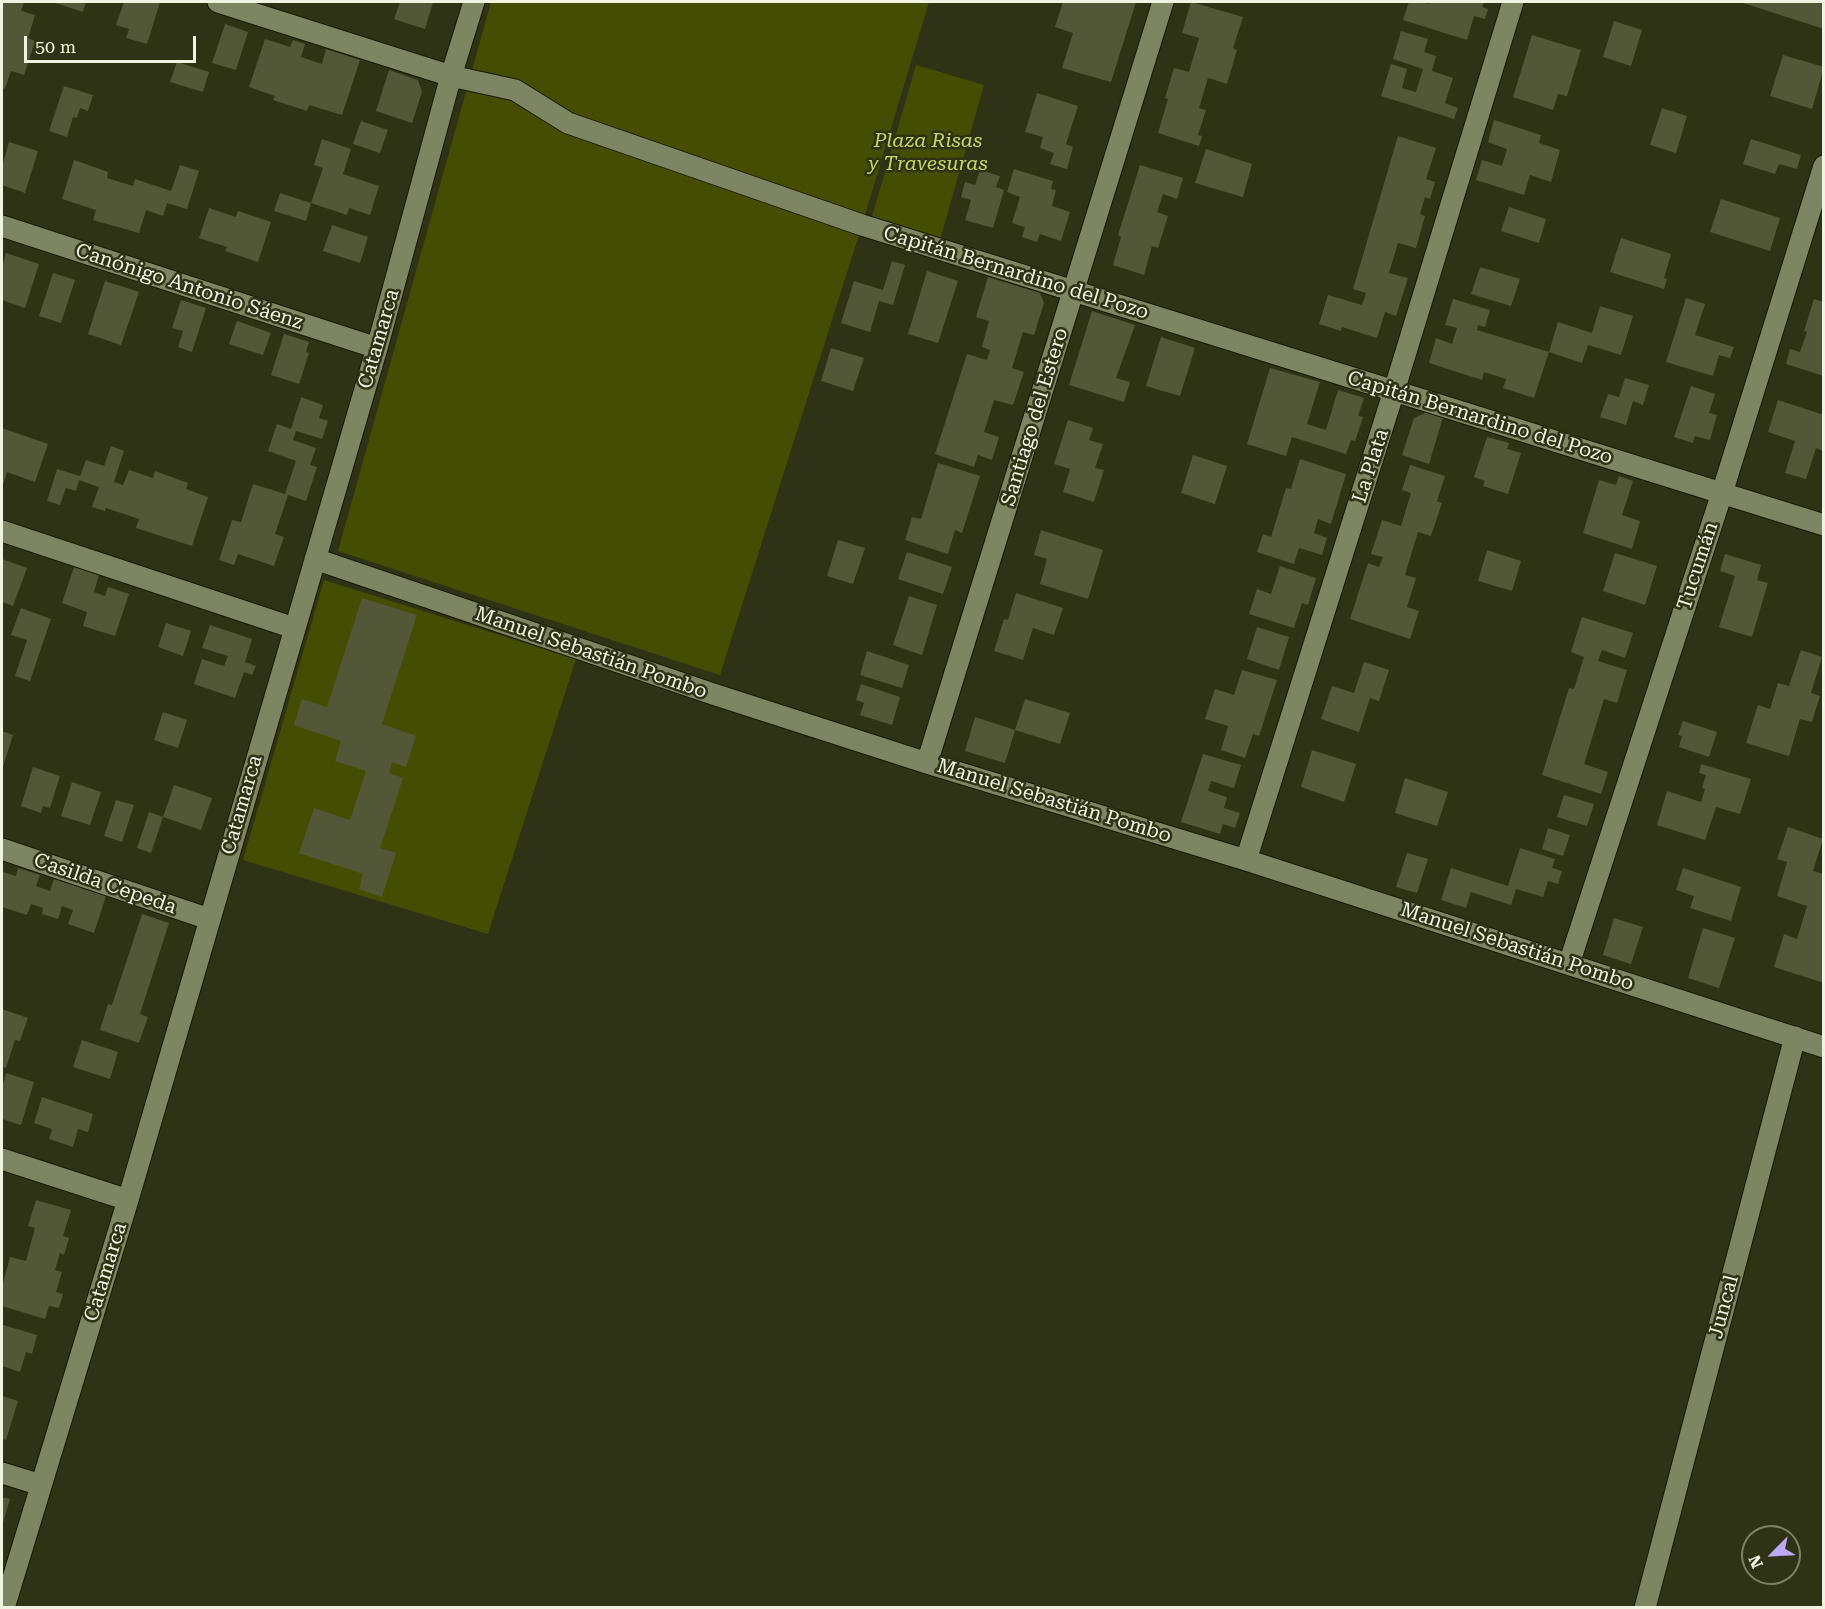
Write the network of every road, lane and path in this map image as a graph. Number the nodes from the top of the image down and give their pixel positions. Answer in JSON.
{"nodes":[{"id":1,"x":218,"y":2,"type":"edge"},
{"id":2,"x":474,"y":2,"type":"edge"},
{"id":3,"x":1163,"y":2,"type":"edge"},
{"id":4,"x":1512,"y":2,"type":"edge"},
{"id":5,"x":451,"y":76,"type":"junction"},
{"id":6,"x":1824,"y":166,"type":"edge"},
{"id":7,"x":2,"y":226,"type":"edge"},
{"id":8,"x":1074,"y":291,"type":"junction"},
{"id":9,"x":377,"y":348,"type":"junction"},
{"id":10,"x":1394,"y":391,"type":"junction"},
{"id":11,"x":1722,"y":493,"type":"junction"},
{"id":12,"x":1824,"y":525,"type":"edge"},
{"id":13,"x":2,"y":531,"type":"edge"},
{"id":14,"x":315,"y":559,"type":"junction"},
{"id":15,"x":294,"y":628,"type":"junction"},
{"id":16,"x":927,"y":763,"type":"junction"},
{"id":17,"x":2,"y":849,"type":"edge"},
{"id":18,"x":1246,"y":860,"type":"junction"},
{"id":19,"x":209,"y":919,"type":"junction"},
{"id":20,"x":1569,"y":964,"type":"junction"},
{"id":21,"x":1795,"y":1037,"type":"junction"},
{"id":22,"x":1824,"y":1047,"type":"edge"},
{"id":23,"x":2,"y":1159,"type":"edge"},
{"id":24,"x":128,"y":1200,"type":"junction"},
{"id":25,"x":2,"y":1473,"type":"edge"},
{"id":26,"x":40,"y":1485,"type":"junction"},
{"id":27,"x":4,"y":1608,"type":"edge"},
{"id":28,"x":1645,"y":1608,"type":"edge"}],
"edges":[{"from":1,"to":5,"type":"street","name":"Capitán Bernardino del Pozo"},
{"from":2,"to":5,"type":"street","name":"Catamarca"},
{"from":3,"to":8,"type":"street","name":"Santiago del Estero"},
{"from":4,"to":10,"type":"street","name":"La Plata"},
{"from":5,"to":8,"type":"street","name":"Capitán Bernardino del Pozo"},
{"from":5,"to":9,"type":"street","name":"Catamarca"},
{"from":6,"to":11,"type":"street","name":"Tucumán"},
{"from":7,"to":9,"type":"street","name":"Canónigo Antonio Sáenz"},
{"from":8,"to":10,"type":"street","name":"Capitán Bernardino del Pozo"},
{"from":8,"to":16,"type":"street","name":"Santiago del Estero"},
{"from":9,"to":14,"type":"street","name":"Catamarca"},
{"from":10,"to":11,"type":"street","name":"Capitán Bernardino del Pozo"},
{"from":10,"to":18,"type":"street","name":"La Plata"},
{"from":11,"to":12,"type":"street","name":"Capitán Bernardino del Pozo"},
{"from":11,"to":20,"type":"street","name":"Tucumán"},
{"from":13,"to":15,"type":"street"},
{"from":14,"to":15,"type":"street","name":"Catamarca"},
{"from":14,"to":16,"type":"street","name":"Manuel Sebastián Pombo"},
{"from":15,"to":19,"type":"street","name":"Catamarca"},
{"from":16,"to":18,"type":"street","name":"Manuel Sebastián Pombo"},
{"from":17,"to":19,"type":"street","name":"Casilda Cepeda"},
{"from":18,"to":20,"type":"street","name":"Manuel Sebastián Pombo"},
{"from":19,"to":24,"type":"street","name":"Catamarca"},
{"from":20,"to":21,"type":"street","name":"Manuel Sebastián Pombo"},
{"from":21,"to":22,"type":"street"},
{"from":21,"to":28,"type":"street","name":"Juncal"},
{"from":23,"to":24,"type":"street"},
{"from":24,"to":26,"type":"street","name":"Catamarca"},
{"from":25,"to":26,"type":"street"},
{"from":26,"to":27,"type":"street","name":"Catamarca"}]}
